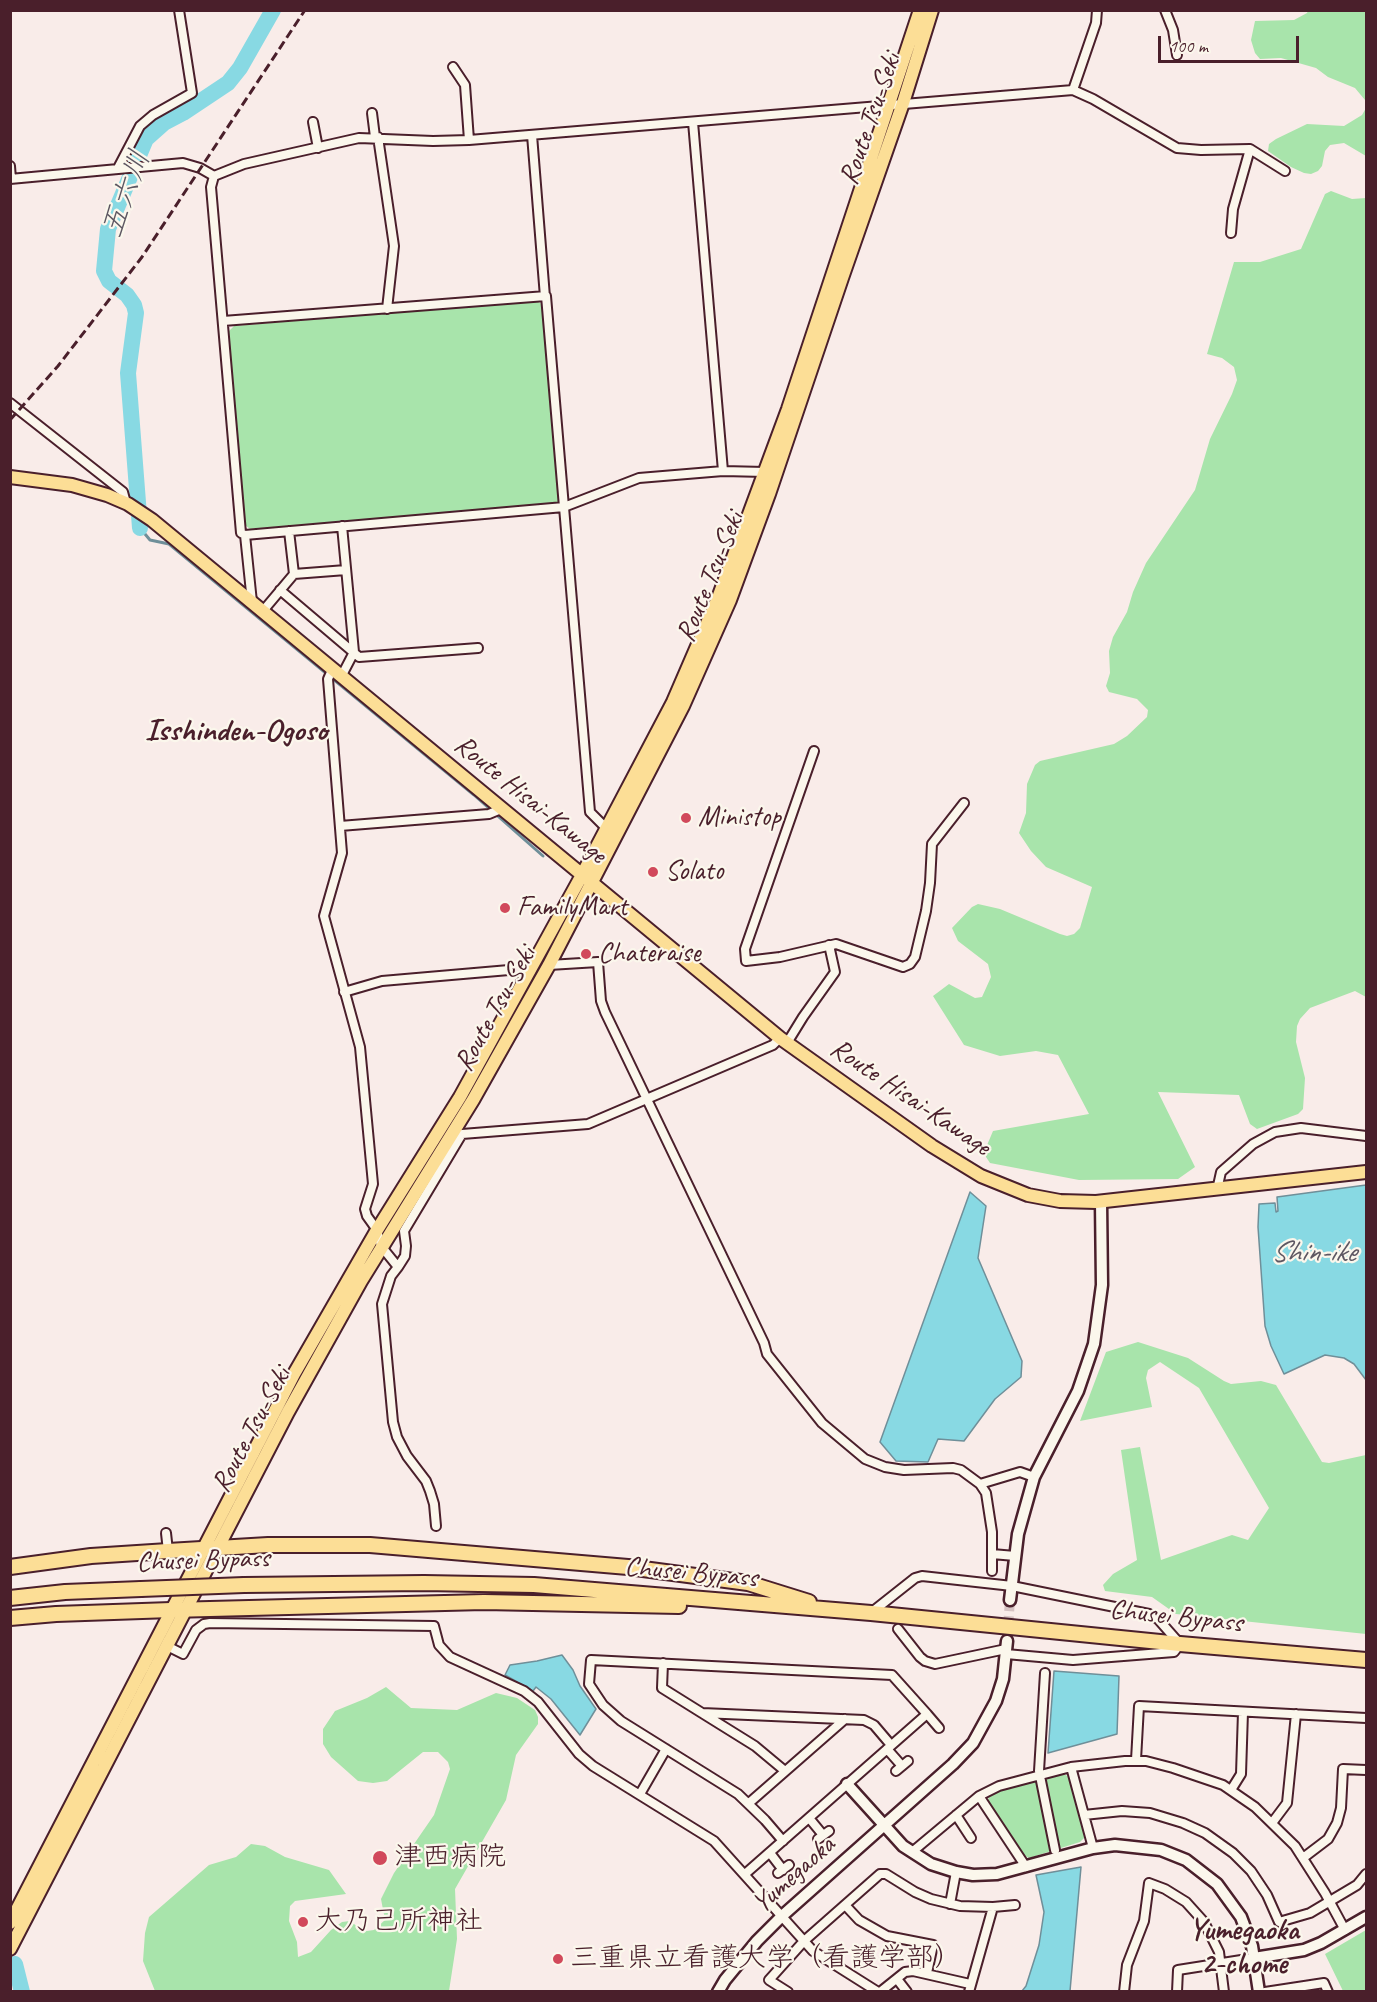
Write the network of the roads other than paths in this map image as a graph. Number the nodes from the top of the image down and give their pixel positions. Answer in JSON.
{"nodes":[{"id":1,"x":179,"y":10,"type":"edge"},
{"id":2,"x":920,"y":10,"type":"edge"},
{"id":3,"x":932,"y":10,"type":"edge"},
{"id":4,"x":1097,"y":10,"type":"edge"},
{"id":5,"x":1165,"y":10,"type":"edge"},
{"id":6,"x":1177,"y":55,"type":"dead end"},
{"id":7,"x":453,"y":67,"type":"dead end"},
{"id":8,"x":1073,"y":90,"type":"junction"},
{"id":9,"x":903,"y":103,"type":"junction"},
{"id":10,"x":889,"y":104,"type":"junction"},
{"id":11,"x":372,"y":113,"type":"dead end"},
{"id":12,"x":312,"y":122,"type":"dead end"},
{"id":13,"x":693,"y":122,"type":"junction"},
{"id":14,"x":532,"y":135,"type":"junction"},
{"id":15,"x":377,"y":137,"type":"junction"},
{"id":16,"x":470,"y":140,"type":"junction"},
{"id":17,"x":318,"y":148,"type":"junction"},
{"id":18,"x":1250,"y":149,"type":"junction"},
{"id":19,"x":10,"y":166,"type":"edge"},
{"id":20,"x":119,"y":169,"type":"junction"},
{"id":21,"x":1286,"y":171,"type":"dead end"},
{"id":22,"x":214,"y":176,"type":"junction"},
{"id":23,"x":11,"y":179,"type":"edge"},
{"id":24,"x":1231,"y":233,"type":"dead end"},
{"id":25,"x":545,"y":297,"type":"junction"},
{"id":26,"x":387,"y":309,"type":"junction"},
{"id":27,"x":223,"y":321,"type":"junction"},
{"id":28,"x":10,"y":403,"type":"edge"},
{"id":29,"x":723,"y":471,"type":"junction"},
{"id":30,"x":765,"y":472,"type":"junction"},
{"id":31,"x":100,"y":473,"type":"junction"},
{"id":32,"x":10,"y":477,"type":"edge"},
{"id":33,"x":92,"y":491,"type":"junction"},
{"id":34,"x":127,"y":504,"type":"junction"},
{"id":35,"x":564,"y":507,"type":"junction"},
{"id":36,"x":342,"y":526,"type":"junction"},
{"id":37,"x":289,"y":531,"type":"junction"},
{"id":38,"x":245,"y":535,"type":"junction"},
{"id":39,"x":346,"y":570,"type":"junction"},
{"id":40,"x":294,"y":574,"type":"junction"},
{"id":41,"x":280,"y":590,"type":"junction"},
{"id":42,"x":252,"y":603,"type":"junction"},
{"id":43,"x":262,"y":612,"type":"junction"},
{"id":44,"x":478,"y":648,"type":"dead end"},
{"id":45,"x":354,"y":652,"type":"junction"},
{"id":46,"x":333,"y":675,"type":"junction"},
{"id":47,"x":814,"y":751,"type":"dead end"},
{"id":48,"x":964,"y":803,"type":"dead end"},
{"id":49,"x":495,"y":811,"type":"junction"},
{"id":50,"x":340,"y":826,"type":"junction"},
{"id":51,"x":606,"y":828,"type":"junction"},
{"id":52,"x":582,"y":875,"type":"junction"},
{"id":53,"x":592,"y":883,"type":"junction"},
{"id":54,"x":830,"y":945,"type":"junction"},
{"id":55,"x":549,"y":965,"type":"junction"},
{"id":56,"x":509,"y":970,"type":"dead end"},
{"id":57,"x":344,"y":992,"type":"junction"},
{"id":58,"x":784,"y":1041,"type":"junction"},
{"id":59,"x":646,"y":1098,"type":"junction"},
{"id":60,"x":1366,"y":1136,"type":"edge"},
{"id":61,"x":1366,"y":1172,"type":"edge"},
{"id":62,"x":1217,"y":1190,"type":"junction"},
{"id":63,"x":1101,"y":1202,"type":"junction"},
{"id":64,"x":377,"y":1230,"type":"junction"},
{"id":65,"x":381,"y":1246,"type":"junction"},
{"id":66,"x":398,"y":1266,"type":"junction"},
{"id":67,"x":1034,"y":1477,"type":"junction"},
{"id":68,"x":980,"y":1484,"type":"junction"},
{"id":69,"x":436,"y":1526,"type":"dead end"},
{"id":70,"x":166,"y":1533,"type":"dead end"},
{"id":71,"x":218,"y":1548,"type":"junction"},
{"id":72,"x":203,"y":1550,"type":"junction"},
{"id":73,"x":168,"y":1551,"type":"junction"},
{"id":74,"x":992,"y":1554,"type":"junction"},
{"id":75,"x":1016,"y":1556,"type":"junction"},
{"id":76,"x":10,"y":1567,"type":"edge"},
{"id":77,"x":992,"y":1571,"type":"dead end"},
{"id":78,"x":1012,"y":1586,"type":"junction"},
{"id":79,"x":10,"y":1598,"type":"edge"},
{"id":80,"x":1010,"y":1600,"type":"tunnel mouth"},
{"id":81,"x":187,"y":1609,"type":"junction"},
{"id":82,"x":171,"y":1610,"type":"junction"},
{"id":83,"x":834,"y":1610,"type":"junction"},
{"id":84,"x":871,"y":1613,"type":"junction"},
{"id":85,"x":10,"y":1618,"type":"edge"},
{"id":86,"x":898,"y":1629,"type":"dead end"},
{"id":87,"x":1180,"y":1644,"type":"junction"},
{"id":88,"x":167,"y":1646,"type":"junction"},
{"id":89,"x":1006,"y":1648,"type":"junction"},
{"id":90,"x":1366,"y":1660,"type":"edge"},
{"id":91,"x":663,"y":1664,"type":"junction"},
{"id":92,"x":1045,"y":1673,"type":"dead end"},
{"id":93,"x":1243,"y":1712,"type":"junction"},
{"id":94,"x":702,"y":1713,"type":"junction"},
{"id":95,"x":927,"y":1714,"type":"junction"},
{"id":96,"x":1296,"y":1714,"type":"junction"},
{"id":97,"x":1366,"y":1718,"type":"edge"},
{"id":98,"x":845,"y":1719,"type":"junction"},
{"id":99,"x":939,"y":1728,"type":"dead end"},
{"id":100,"x":889,"y":1747,"type":"junction"},
{"id":101,"x":666,"y":1749,"type":"junction"},
{"id":102,"x":1136,"y":1760,"type":"junction"},
{"id":103,"x":902,"y":1766,"type":"dead end"},
{"id":104,"x":1071,"y":1767,"type":"junction"},
{"id":105,"x":1366,"y":1770,"type":"edge"},
{"id":106,"x":785,"y":1771,"type":"junction"},
{"id":107,"x":1039,"y":1775,"type":"junction"},
{"id":108,"x":847,"y":1784,"type":"junction"},
{"id":109,"x":1231,"y":1790,"type":"junction"},
{"id":110,"x":640,"y":1794,"type":"junction"},
{"id":111,"x":979,"y":1796,"type":"junction"},
{"id":112,"x":749,"y":1803,"type":"junction"},
{"id":113,"x":956,"y":1815,"type":"junction"},
{"id":114,"x":1084,"y":1815,"type":"junction"},
{"id":115,"x":809,"y":1818,"type":"junction"},
{"id":116,"x":1272,"y":1823,"type":"junction"},
{"id":117,"x":885,"y":1826,"type":"junction"},
{"id":118,"x":824,"y":1835,"type":"dead end"},
{"id":119,"x":971,"y":1838,"type":"dead end"},
{"id":120,"x":783,"y":1841,"type":"junction"},
{"id":121,"x":1093,"y":1848,"type":"junction"},
{"id":122,"x":1055,"y":1850,"type":"dead end"},
{"id":123,"x":770,"y":1852,"type":"junction"},
{"id":124,"x":912,"y":1852,"type":"junction"},
{"id":125,"x":1304,"y":1858,"type":"junction"},
{"id":126,"x":1026,"y":1867,"type":"junction"},
{"id":127,"x":783,"y":1869,"type":"dead end"},
{"id":128,"x":956,"y":1872,"type":"junction"},
{"id":129,"x":745,"y":1874,"type":"junction"},
{"id":130,"x":1366,"y":1874,"type":"edge"},
{"id":131,"x":1329,"y":1903,"type":"junction"},
{"id":132,"x":950,"y":1904,"type":"junction"},
{"id":133,"x":845,"y":1905,"type":"junction"},
{"id":134,"x":1015,"y":1905,"type":"dead end"},
{"id":135,"x":993,"y":1907,"type":"junction"},
{"id":136,"x":782,"y":1916,"type":"junction"},
{"id":137,"x":1366,"y":1917,"type":"edge"},
{"id":138,"x":10,"y":1923,"type":"edge"},
{"id":139,"x":1345,"y":1930,"type":"junction"},
{"id":140,"x":804,"y":1941,"type":"junction"},
{"id":141,"x":10,"y":1949,"type":"edge"},
{"id":142,"x":1254,"y":1958,"type":"junction"},
{"id":143,"x":1220,"y":1963,"type":"junction"},
{"id":144,"x":927,"y":1973,"type":"junction"},
{"id":145,"x":897,"y":1979,"type":"junction"},
{"id":146,"x":970,"y":1988,"type":"edge"},
{"id":147,"x":1293,"y":1990,"type":"edge"},
{"id":148,"x":718,"y":1992,"type":"edge"},
{"id":149,"x":788,"y":1992,"type":"edge"},
{"id":150,"x":879,"y":1992,"type":"edge"},
{"id":151,"x":907,"y":1992,"type":"edge"},
{"id":152,"x":1124,"y":1992,"type":"edge"},
{"id":153,"x":1177,"y":1992,"type":"edge"},
{"id":154,"x":1224,"y":1992,"type":"edge"},
{"id":155,"x":1259,"y":1992,"type":"edge"},
{"id":156,"x":1265,"y":1992,"type":"edge"},
{"id":157,"x":1328,"y":1992,"type":"edge"}],
"edges":[{"from":1,"to":20,"type":"street"},
{"from":2,"to":10,"type":"main road","name":"Route Tsu-Seki"},
{"from":3,"to":9,"type":"main road","name":"Route Tsu-Seki"},
{"from":4,"to":8,"type":"street"},
{"from":5,"to":6,"type":"street"},
{"from":7,"to":16,"type":"street"},
{"from":8,"to":9,"type":"street"},
{"from":8,"to":18,"type":"street"},
{"from":9,"to":10,"type":"street"},
{"from":9,"to":53,"type":"main road","name":"Route Tsu-Seki"},
{"from":10,"to":13,"type":"street"},
{"from":10,"to":30,"type":"main road","name":"Route Tsu-Seki"},
{"from":11,"to":15,"type":"street"},
{"from":12,"to":17,"type":"street"},
{"from":13,"to":14,"type":"street"},
{"from":13,"to":29,"type":"street"},
{"from":14,"to":16,"type":"street"},
{"from":14,"to":25,"type":"street"},
{"from":15,"to":16,"type":"street"},
{"from":15,"to":17,"type":"street"},
{"from":15,"to":26,"type":"street"},
{"from":17,"to":22,"type":"street"},
{"from":18,"to":21,"type":"street"},
{"from":18,"to":24,"type":"street"},
{"from":19,"to":23,"type":"street"},
{"from":20,"to":22,"type":"street"},
{"from":20,"to":23,"type":"street"},
{"from":22,"to":27,"type":"street"},
{"from":25,"to":26,"type":"street"},
{"from":25,"to":35,"type":"street"},
{"from":26,"to":27,"type":"street"},
{"from":27,"to":38,"type":"street"},
{"from":28,"to":31,"type":"street"},
{"from":29,"to":30,"type":"street"},
{"from":29,"to":35,"type":"street"},
{"from":30,"to":51,"type":"main road","name":"Route Tsu-Seki"},
{"from":31,"to":33,"type":"street"},
{"from":31,"to":34,"type":"street"},
{"from":32,"to":33,"type":"main road","name":"Route Hisai-Kawage"},
{"from":33,"to":34,"type":"main road","name":"Route Hisai-Kawage"},
{"from":34,"to":42,"type":"main road","name":"Route Hisai-Kawage"},
{"from":35,"to":36,"type":"street"},
{"from":35,"to":51,"type":"street"},
{"from":36,"to":37,"type":"street"},
{"from":36,"to":39,"type":"street"},
{"from":37,"to":38,"type":"street"},
{"from":37,"to":40,"type":"street"},
{"from":38,"to":42,"type":"street"},
{"from":39,"to":40,"type":"street"},
{"from":39,"to":45,"type":"street"},
{"from":40,"to":41,"type":"street"},
{"from":41,"to":43,"type":"street"},
{"from":41,"to":45,"type":"street"},
{"from":42,"to":43,"type":"main road","name":"Route Hisai-Kawage"},
{"from":43,"to":46,"type":"main road","name":"Route Hisai-Kawage"},
{"from":44,"to":45,"type":"street"},
{"from":45,"to":46,"type":"street"},
{"from":46,"to":49,"type":"main road","name":"Route Hisai-Kawage"},
{"from":46,"to":50,"type":"street"},
{"from":47,"to":54,"type":"street"},
{"from":48,"to":54,"type":"street"},
{"from":49,"to":50,"type":"street"},
{"from":49,"to":52,"type":"main road","name":"Route Hisai-Kawage"},
{"from":50,"to":57,"type":"street"},
{"from":51,"to":52,"type":"main road","name":"Route Tsu-Seki"},
{"from":52,"to":53,"type":"main road","name":"Route Hisai-Kawage"},
{"from":52,"to":64,"type":"main road","name":"Route Tsu-Seki"},
{"from":53,"to":55,"type":"main road","name":"Route Tsu-Seki"},
{"from":53,"to":58,"type":"main road","name":"Route Hisai-Kawage"},
{"from":54,"to":58,"type":"street"},
{"from":55,"to":59,"type":"street"},
{"from":55,"to":65,"type":"main road","name":"Route Tsu-Seki"},
{"from":56,"to":57,"type":"street"},
{"from":57,"to":64,"type":"street"},
{"from":58,"to":59,"type":"street"},
{"from":58,"to":63,"type":"main road","name":"Route Hisai-Kawage"},
{"from":59,"to":66,"type":"street"},
{"from":59,"to":68,"type":"street"},
{"from":60,"to":62,"type":"street"},
{"from":61,"to":62,"type":"main road","name":"Route Hisai-Kawage"},
{"from":62,"to":63,"type":"main road","name":"Route Hisai-Kawage"},
{"from":63,"to":67,"type":"street"},
{"from":64,"to":65,"type":"street"},
{"from":64,"to":72,"type":"main road","name":"Route Tsu-Seki"},
{"from":65,"to":66,"type":"street"},
{"from":65,"to":71,"type":"main road","name":"Route Tsu-Seki"},
{"from":66,"to":69,"type":"street"},
{"from":67,"to":68,"type":"street"},
{"from":67,"to":75,"type":"street"},
{"from":68,"to":74,"type":"street"},
{"from":70,"to":73,"type":"street"},
{"from":71,"to":72,"type":"highway"},
{"from":71,"to":81,"type":"main road","name":"Route Tsu-Seki"},
{"from":71,"to":83,"type":"highway"},
{"from":72,"to":73,"type":"highway"},
{"from":72,"to":82,"type":"main road","name":"Route Tsu-Seki"},
{"from":73,"to":76,"type":"highway"},
{"from":74,"to":75,"type":"street"},
{"from":74,"to":77,"type":"street"},
{"from":75,"to":78,"type":"street"},
{"from":78,"to":80,"type":"street"},
{"from":78,"to":84,"type":"street"},
{"from":78,"to":87,"type":"street"},
{"from":79,"to":83,"type":"highway","name":"Chusei Bypass","bridge":true},
{"from":81,"to":82,"type":"highway"},
{"from":81,"to":83,"type":"highway"},
{"from":81,"to":88,"type":"main road","name":"Route Tsu-Seki"},
{"from":82,"to":85,"type":"highway"},
{"from":82,"to":138,"type":"main road","name":"Route Tsu-Seki"},
{"from":83,"to":84,"type":"highway","name":"Chusei Bypass"},
{"from":84,"to":87,"type":"highway","name":"Chusei Bypass"},
{"from":86,"to":89,"type":"street"},
{"from":87,"to":89,"type":"street"},
{"from":87,"to":90,"type":"highway","name":"Chusei Bypass"},
{"from":88,"to":110,"type":"street"},
{"from":88,"to":141,"type":"main road","name":"Route Tsu-Seki"},
{"from":89,"to":117,"type":"street","name":"Yumegaoka"},
{"from":91,"to":94,"type":"street"},
{"from":91,"to":95,"type":"street"},
{"from":91,"to":101,"type":"street"},
{"from":92,"to":107,"type":"street"},
{"from":93,"to":96,"type":"street"},
{"from":93,"to":102,"type":"street"},
{"from":93,"to":109,"type":"street"},
{"from":94,"to":98,"type":"street"},
{"from":94,"to":106,"type":"street"},
{"from":95,"to":99,"type":"street"},
{"from":95,"to":100,"type":"street"},
{"from":96,"to":97,"type":"street"},
{"from":96,"to":116,"type":"street"},
{"from":98,"to":100,"type":"street"},
{"from":98,"to":106,"type":"street"},
{"from":100,"to":103,"type":"street"},
{"from":100,"to":108,"type":"street"},
{"from":101,"to":110,"type":"street"},
{"from":101,"to":112,"type":"street"},
{"from":102,"to":104,"type":"street"},
{"from":102,"to":109,"type":"street"},
{"from":104,"to":107,"type":"street"},
{"from":104,"to":114,"type":"street"},
{"from":105,"to":125,"type":"street"},
{"from":106,"to":112,"type":"street"},
{"from":107,"to":111,"type":"street"},
{"from":107,"to":122,"type":"street"},
{"from":108,"to":115,"type":"street"},
{"from":108,"to":117,"type":"street"},
{"from":109,"to":116,"type":"street"},
{"from":110,"to":129,"type":"street"},
{"from":111,"to":113,"type":"street"},
{"from":111,"to":126,"type":"street"},
{"from":112,"to":120,"type":"street"},
{"from":113,"to":119,"type":"street"},
{"from":113,"to":124,"type":"street"},
{"from":114,"to":121,"type":"street"},
{"from":114,"to":131,"type":"street"},
{"from":115,"to":118,"type":"street"},
{"from":115,"to":120,"type":"street"},
{"from":116,"to":125,"type":"street"},
{"from":117,"to":124,"type":"street"},
{"from":117,"to":136,"type":"street","name":"Yumegaoka"},
{"from":120,"to":123,"type":"street"},
{"from":121,"to":126,"type":"street"},
{"from":121,"to":142,"type":"street"},
{"from":123,"to":127,"type":"street"},
{"from":123,"to":129,"type":"street"},
{"from":124,"to":128,"type":"street"},
{"from":125,"to":131,"type":"street"},
{"from":126,"to":128,"type":"street"},
{"from":128,"to":132,"type":"street"},
{"from":129,"to":136,"type":"street"},
{"from":130,"to":131,"type":"street"},
{"from":131,"to":139,"type":"street"},
{"from":132,"to":133,"type":"street"},
{"from":132,"to":135,"type":"street"},
{"from":133,"to":140,"type":"street"},
{"from":133,"to":144,"type":"street"},
{"from":134,"to":135,"type":"street"},
{"from":135,"to":146,"type":"street"},
{"from":136,"to":140,"type":"street"},
{"from":136,"to":148,"type":"street","name":"Yumegaoka"},
{"from":137,"to":139,"type":"street"},
{"from":139,"to":142,"type":"street"},
{"from":140,"to":149,"type":"street"},
{"from":140,"to":150,"type":"street"},
{"from":142,"to":143,"type":"street"},
{"from":142,"to":155,"type":"street"},
{"from":143,"to":152,"type":"street"},
{"from":143,"to":153,"type":"street"},
{"from":143,"to":154,"type":"street"},
{"from":144,"to":145,"type":"street"},
{"from":144,"to":146,"type":"street"},
{"from":145,"to":150,"type":"street"},
{"from":145,"to":151,"type":"street"},
{"from":147,"to":156,"type":"street"},
{"from":147,"to":157,"type":"street"}]}
